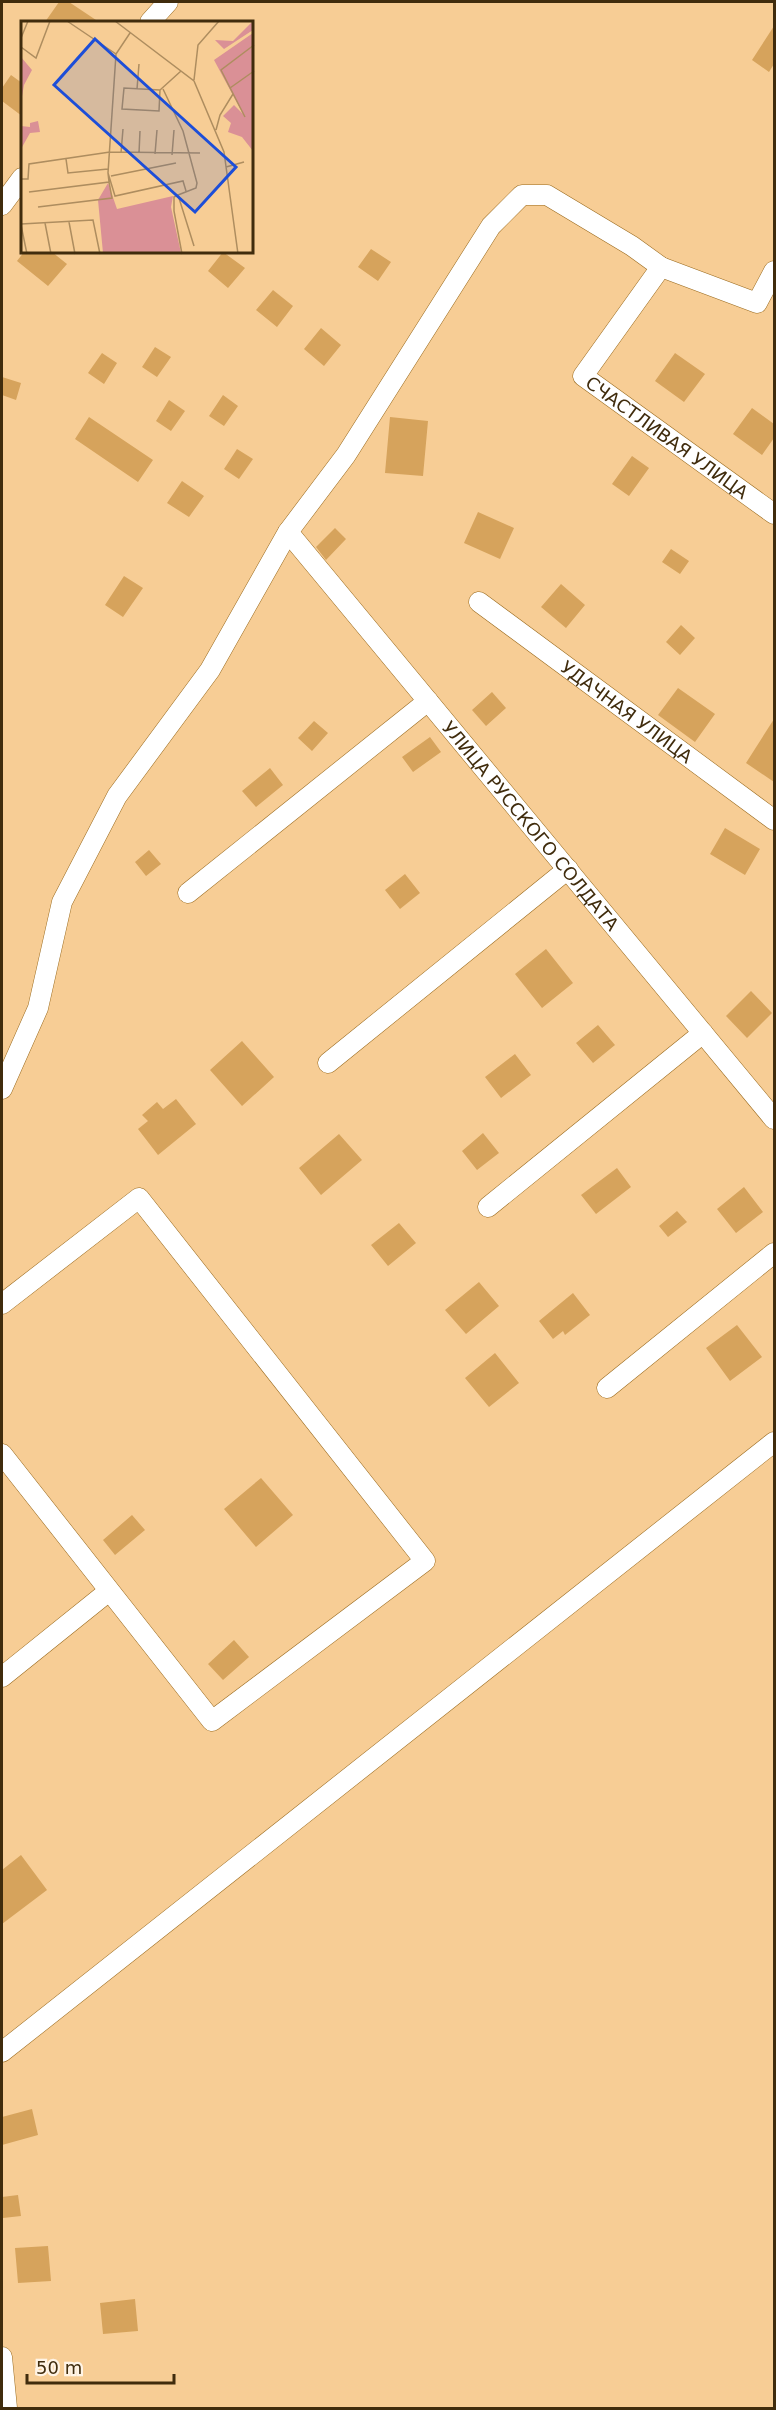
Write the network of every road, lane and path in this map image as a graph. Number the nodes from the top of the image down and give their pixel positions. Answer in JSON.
{"nodes":[{"id":1,"x":168,"y":2,"type":"edge"},
{"id":2,"x":151,"y":21,"type":"edge"},
{"id":3,"x":21,"y":179,"type":"edge"},
{"id":4,"x":2,"y":205,"type":"edge"},
{"id":5,"x":662,"y":267,"type":"junction"},
{"id":6,"x":774,"y":271,"type":"edge"},
{"id":7,"x":774,"y":514,"type":"edge"},
{"id":8,"x":288,"y":532,"type":"junction"},
{"id":9,"x":479,"y":602,"type":"dead end"},
{"id":10,"x":428,"y":701,"type":"junction"},
{"id":11,"x":774,"y":820,"type":"edge"},
{"id":12,"x":568,"y":869,"type":"junction"},
{"id":13,"x":188,"y":893,"type":"dead end"},
{"id":14,"x":703,"y":1032,"type":"junction"},
{"id":15,"x":328,"y":1063,"type":"dead end"},
{"id":16,"x":2,"y":1089,"type":"edge"},
{"id":17,"x":774,"y":1119,"type":"edge"},
{"id":18,"x":488,"y":1207,"type":"dead end"},
{"id":19,"x":774,"y":1253,"type":"edge"},
{"id":20,"x":2,"y":1304,"type":"edge"},
{"id":21,"x":607,"y":1388,"type":"dead end"},
{"id":22,"x":774,"y":1442,"type":"edge"},
{"id":23,"x":2,"y":1454,"type":"edge"},
{"id":24,"x":109,"y":1591,"type":"junction"},
{"id":25,"x":2,"y":1677,"type":"edge"},
{"id":26,"x":2,"y":2052,"type":"edge"},
{"id":27,"x":2,"y":2357,"type":"edge"},
{"id":28,"x":7,"y":2409,"type":"edge"}],
"edges":[{"from":1,"to":2,"type":"street"},
{"from":3,"to":4,"type":"street"},
{"from":5,"to":6,"type":"street"},
{"from":5,"to":7,"type":"street","name":"СЧАСТЛИВАЯ УЛИЦА"},
{"from":5,"to":8,"type":"street"},
{"from":8,"to":10,"type":"street","name":"УЛИЦА РУССКОГО СОЛДАТА"},
{"from":8,"to":16,"type":"street"},
{"from":9,"to":11,"type":"street","name":"УДАЧНАЯ УЛИЦА"},
{"from":10,"to":12,"type":"street","name":"УЛИЦА РУССКОГО СОЛДАТА"},
{"from":10,"to":13,"type":"street"},
{"from":12,"to":14,"type":"street","name":"УЛИЦА РУССКОГО СОЛДАТА"},
{"from":12,"to":15,"type":"street"},
{"from":14,"to":17,"type":"street","name":"УЛИЦА РУССКОГО СОЛДАТА"},
{"from":14,"to":18,"type":"street"},
{"from":19,"to":21,"type":"street"},
{"from":20,"to":24,"type":"street"},
{"from":22,"to":26,"type":"street"},
{"from":23,"to":24,"type":"street"},
{"from":24,"to":25,"type":"street"},
{"from":27,"to":28,"type":"street"}]}
